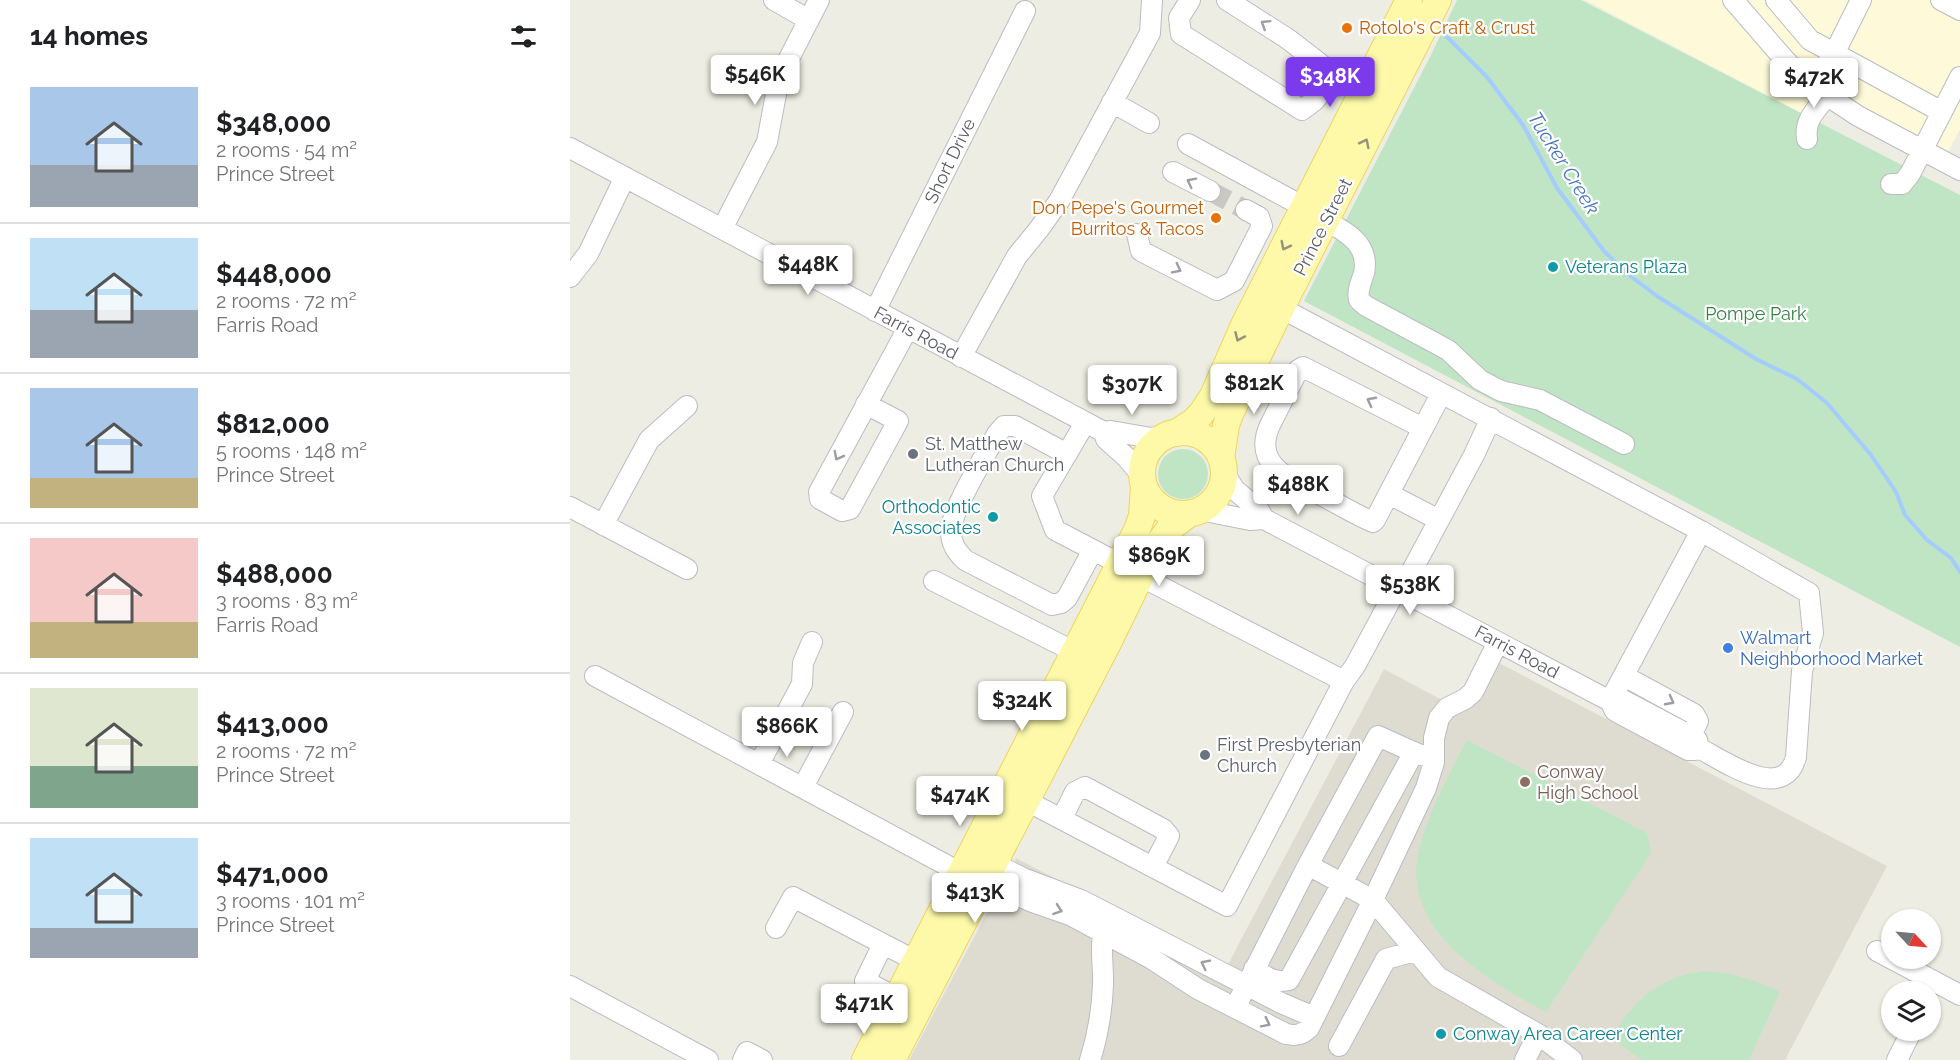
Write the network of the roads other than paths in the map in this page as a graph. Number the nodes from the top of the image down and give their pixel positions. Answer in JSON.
{"nodes":[{"id":1,"x":774,"y":0,"type":"edge"},
{"id":2,"x":819,"y":0,"type":"edge"},
{"id":3,"x":1152,"y":0,"type":"edge"},
{"id":4,"x":1190,"y":0,"type":"edge"},
{"id":5,"x":1197,"y":0,"type":"edge"},
{"id":6,"x":1227,"y":0,"type":"edge"},
{"id":7,"x":1409,"y":0,"type":"edge"},
{"id":8,"x":1733,"y":0,"type":"edge"},
{"id":9,"x":1776,"y":0,"type":"edge"},
{"id":10,"x":1861,"y":0,"type":"edge"},
{"id":11,"x":1941,"y":0,"type":"edge"},
{"id":12,"x":1438,"y":2,"type":"edge"},
{"id":13,"x":1960,"y":10,"type":"edge"},
{"id":14,"x":1025,"y":11,"type":"dead end"},
{"id":15,"x":809,"y":20,"type":"junction"},
{"id":16,"x":1834,"y":54,"type":"junction"},
{"id":17,"x":1960,"y":77,"type":"edge"},
{"id":18,"x":1820,"y":91,"type":"junction"},
{"id":19,"x":1314,"y":101,"type":"junction"},
{"id":20,"x":1112,"y":102,"type":"junction"},
{"id":21,"x":1942,"y":112,"type":"junction"},
{"id":22,"x":1149,"y":123,"type":"dead end"},
{"id":23,"x":1807,"y":139,"type":"dead end"},
{"id":24,"x":1188,"y":144,"type":"dead end"},
{"id":25,"x":570,"y":148,"type":"edge"},
{"id":26,"x":1923,"y":150,"type":"junction"},
{"id":27,"x":1960,"y":170,"type":"edge"},
{"id":28,"x":1173,"y":172,"type":"dead end"},
{"id":29,"x":625,"y":177,"type":"junction"},
{"id":30,"x":1891,"y":184,"type":"dead end"},
{"id":31,"x":1210,"y":191,"type":"tunnel mouth"},
{"id":32,"x":1304,"y":207,"type":"junction"},
{"id":33,"x":1245,"y":210,"type":"tunnel mouth"},
{"id":34,"x":1326,"y":221,"type":"junction"},
{"id":35,"x":723,"y":229,"type":"junction"},
{"id":36,"x":1137,"y":234,"type":"dead end"},
{"id":37,"x":570,"y":277,"type":"edge"},
{"id":38,"x":1281,"y":308,"type":"junction"},
{"id":39,"x":875,"y":310,"type":"junction"},
{"id":40,"x":908,"y":328,"type":"junction"},
{"id":41,"x":961,"y":357,"type":"junction"},
{"id":42,"x":1441,"y":394,"type":"junction"},
{"id":43,"x":866,"y":404,"type":"junction"},
{"id":44,"x":687,"y":406,"type":"dead end"},
{"id":45,"x":1491,"y":418,"type":"junction"},
{"id":46,"x":1085,"y":423,"type":"junction"},
{"id":47,"x":1423,"y":428,"type":"junction"},
{"id":48,"x":1104,"y":432,"type":"junction"},
{"id":49,"x":1171,"y":435,"type":"junction"},
{"id":50,"x":1624,"y":444,"type":"dead end"},
{"id":51,"x":1067,"y":454,"type":"junction"},
{"id":52,"x":1222,"y":465,"type":"junction"},
{"id":53,"x":1144,"y":482,"type":"junction"},
{"id":54,"x":1389,"y":494,"type":"junction"},
{"id":55,"x":570,"y":507,"type":"edge"},
{"id":56,"x":1195,"y":512,"type":"junction"},
{"id":57,"x":1264,"y":519,"type":"junction"},
{"id":58,"x":1439,"y":520,"type":"junction"},
{"id":59,"x":603,"y":525,"type":"junction"},
{"id":60,"x":1701,"y":531,"type":"junction"},
{"id":61,"x":1094,"y":550,"type":"junction"},
{"id":62,"x":687,"y":569,"type":"dead end"},
{"id":63,"x":1130,"y":570,"type":"junction"},
{"id":64,"x":934,"y":581,"type":"dead end"},
{"id":65,"x":1399,"y":589,"type":"junction"},
{"id":66,"x":812,"y":642,"type":"dead end"},
{"id":67,"x":1498,"y":642,"type":"junction"},
{"id":68,"x":1075,"y":652,"type":"junction"},
{"id":69,"x":595,"y":676,"type":"dead end"},
{"id":70,"x":1624,"y":676,"type":"junction"},
{"id":71,"x":1344,"y":681,"type":"junction"},
{"id":72,"x":1610,"y":701,"type":"junction"},
{"id":73,"x":843,"y":712,"type":"dead end"},
{"id":74,"x":1694,"y":741,"type":"junction"},
{"id":75,"x":1414,"y":752,"type":"junction"},
{"id":76,"x":1434,"y":758,"type":"junction"},
{"id":77,"x":759,"y":764,"type":"junction"},
{"id":78,"x":803,"y":787,"type":"junction"},
{"id":79,"x":1025,"y":800,"type":"junction"},
{"id":80,"x":1062,"y":818,"type":"junction"},
{"id":81,"x":1308,"y":865,"type":"junction"},
{"id":82,"x":1153,"y":867,"type":"junction"},
{"id":83,"x":980,"y":872,"type":"junction"},
{"id":84,"x":1341,"y":883,"type":"junction"},
{"id":85,"x":1373,"y":900,"type":"junction"},
{"id":86,"x":1106,"y":925,"type":"junction"},
{"id":87,"x":776,"y":928,"type":"dead end"},
{"id":88,"x":883,"y":944,"type":"junction"},
{"id":89,"x":1415,"y":951,"type":"junction"},
{"id":90,"x":1877,"y":951,"type":"dead end"},
{"id":91,"x":925,"y":970,"type":"junction"},
{"id":92,"x":1250,"y":977,"type":"junction"},
{"id":93,"x":1921,"y":981,"type":"edge"},
{"id":94,"x":570,"y":986,"type":"edge"},
{"id":95,"x":1941,"y":991,"type":"edge"},
{"id":96,"x":1960,"y":995,"type":"edge"},
{"id":97,"x":892,"y":1008,"type":"junction"},
{"id":98,"x":1235,"y":1008,"type":"junction"},
{"id":99,"x":1314,"y":1017,"type":"junction"},
{"id":100,"x":1538,"y":1034,"type":"junction"},
{"id":101,"x":1907,"y":1041,"type":"edge"},
{"id":102,"x":1339,"y":1046,"type":"dead end"},
{"id":103,"x":708,"y":1060,"type":"edge"},
{"id":104,"x":743,"y":1060,"type":"edge"},
{"id":105,"x":762,"y":1060,"type":"edge"},
{"id":106,"x":864,"y":1060,"type":"edge"},
{"id":107,"x":875,"y":1060,"type":"edge"},
{"id":108,"x":892,"y":1060,"type":"edge"},
{"id":109,"x":1090,"y":1060,"type":"edge"},
{"id":110,"x":1525,"y":1060,"type":"edge"},
{"id":111,"x":1572,"y":1060,"type":"edge"},
{"id":112,"x":1898,"y":1060,"type":"edge"}],
"edges":[{"from":1,"to":15,"type":"street"},
{"from":2,"to":15,"type":"street"},
{"from":3,"to":20,"type":"street"},
{"from":4,"to":19,"type":"street"},
{"from":5,"to":19,"type":"street"},
{"from":19,"to":6,"type":"street","one_way":true},
{"from":7,"to":32,"type":"main road","name":"Prince Street"},
{"from":8,"to":18,"type":"street"},
{"from":9,"to":16,"type":"street"},
{"from":10,"to":16,"type":"street"},
{"from":11,"to":13,"type":"street"},
{"from":34,"to":12,"type":"main road","name":"Prince Street","one_way":true},
{"from":14,"to":39,"type":"street","name":"Short Drive"},
{"from":15,"to":35,"type":"street"},
{"from":16,"to":18,"type":"street"},
{"from":16,"to":21,"type":"street"},
{"from":17,"to":21,"type":"street"},
{"from":18,"to":23,"type":"street"},
{"from":18,"to":26,"type":"street"},
{"from":20,"to":22,"type":"street"},
{"from":20,"to":41,"type":"street"},
{"from":21,"to":26,"type":"street"},
{"from":24,"to":32,"type":"street"},
{"from":25,"to":29,"type":"street","name":"Farris Road"},
{"from":26,"to":27,"type":"street"},
{"from":26,"to":30,"type":"street"},
{"from":31,"to":28,"type":"street","one_way":true},
{"from":29,"to":35,"type":"street","name":"Farris Road"},
{"from":29,"to":37,"type":"street"},
{"from":32,"to":49,"type":"main road","name":"Prince Street","one_way":true},
{"from":36,"to":33,"type":"street","one_way":true},
{"from":34,"to":38,"type":"main road","name":"Prince Street"},
{"from":34,"to":50,"type":"street"},
{"from":35,"to":39,"type":"street","name":"Farris Road"},
{"from":38,"to":42,"type":"street"},
{"from":38,"to":52,"type":"main road","name":"Prince Street"},
{"from":39,"to":40,"type":"street","name":"Farris Road"},
{"from":40,"to":41,"type":"street","name":"Farris Road"},
{"from":40,"to":43,"type":"street"},
{"from":41,"to":46,"type":"street","name":"Farris Road"},
{"from":42,"to":45,"type":"street"},
{"from":42,"to":47,"type":"street"},
{"from":43,"to":43,"type":"street","one_way":true},
{"from":44,"to":59,"type":"street"},
{"from":45,"to":58,"type":"street"},
{"from":45,"to":60,"type":"street"},
{"from":46,"to":48,"type":"street","name":"Farris Road"},
{"from":46,"to":51,"type":"street"},
{"from":47,"to":54,"type":"street"},
{"from":47,"to":54,"type":"street","one_way":true},
{"from":48,"to":49,"type":"street","name":"Farris Road"},
{"from":48,"to":53,"type":"street","name":"Farris Road"},
{"from":49,"to":52,"type":"main road"},
{"from":49,"to":53,"type":"main road"},
{"from":51,"to":61,"type":"street"},
{"from":51,"to":61,"type":"street"},
{"from":52,"to":56,"type":"main road"},
{"from":52,"to":57,"type":"street","name":"Farris Road"},
{"from":53,"to":56,"type":"main road"},
{"from":53,"to":63,"type":"main road"},
{"from":54,"to":58,"type":"street"},
{"from":55,"to":59,"type":"street"},
{"from":56,"to":57,"type":"street","name":"Farris Road"},
{"from":56,"to":63,"type":"main road"},
{"from":57,"to":65,"type":"street","name":"Farris Road"},
{"from":58,"to":65,"type":"street"},
{"from":59,"to":62,"type":"street"},
{"from":60,"to":70,"type":"street"},
{"from":60,"to":74,"type":"street","name":"Farris Road"},
{"from":61,"to":63,"type":"street"},
{"from":63,"to":68,"type":"main road"},
{"from":63,"to":71,"type":"street"},
{"from":63,"to":79,"type":"main road"},
{"from":64,"to":68,"type":"street"},
{"from":65,"to":67,"type":"street","name":"Farris Road"},
{"from":65,"to":71,"type":"street"},
{"from":66,"to":77,"type":"street"},
{"from":67,"to":72,"type":"street","name":"Farris Road"},
{"from":67,"to":76,"type":"street"},
{"from":68,"to":79,"type":"main road"},
{"from":68,"to":83,"type":"main road"},
{"from":69,"to":77,"type":"street"},
{"from":70,"to":72,"type":"street"},
{"from":70,"to":74,"type":"street","one_way":true},
{"from":71,"to":82,"type":"street"},
{"from":72,"to":74,"type":"street","name":"Farris Road"},
{"from":73,"to":78,"type":"street"},
{"from":75,"to":76,"type":"street"},
{"from":75,"to":81,"type":"street"},
{"from":75,"to":84,"type":"street"},
{"from":76,"to":85,"type":"street"},
{"from":77,"to":78,"type":"street"},
{"from":78,"to":83,"type":"street"},
{"from":79,"to":80,"type":"street"},
{"from":79,"to":83,"type":"main road"},
{"from":80,"to":82,"type":"street"},
{"from":80,"to":82,"type":"street"},
{"from":81,"to":84,"type":"street"},
{"from":81,"to":92,"type":"street"},
{"from":83,"to":86,"type":"street"},
{"from":83,"to":91,"type":"main road"},
{"from":84,"to":85,"type":"street"},
{"from":84,"to":92,"type":"street"},
{"from":85,"to":89,"type":"street"},
{"from":85,"to":99,"type":"street"},
{"from":92,"to":86,"type":"street","one_way":true},
{"from":86,"to":98,"type":"street"},
{"from":86,"to":109,"type":"street"},
{"from":87,"to":88,"type":"street"},
{"from":88,"to":91,"type":"street"},
{"from":88,"to":97,"type":"street"},
{"from":89,"to":100,"type":"street"},
{"from":89,"to":102,"type":"street"},
{"from":90,"to":93,"type":"street"},
{"from":91,"to":97,"type":"main road"},
{"from":91,"to":108,"type":"main road"},
{"from":92,"to":98,"type":"street"},
{"from":92,"to":99,"type":"street"},
{"from":94,"to":103,"type":"street"},
{"from":95,"to":96,"type":"street"},
{"from":97,"to":106,"type":"main road"},
{"from":97,"to":107,"type":"main road"},
{"from":98,"to":99,"type":"street","one_way":true},
{"from":100,"to":110,"type":"street"},
{"from":100,"to":111,"type":"street"},
{"from":101,"to":112,"type":"street"},
{"from":104,"to":105,"type":"street"}]}
